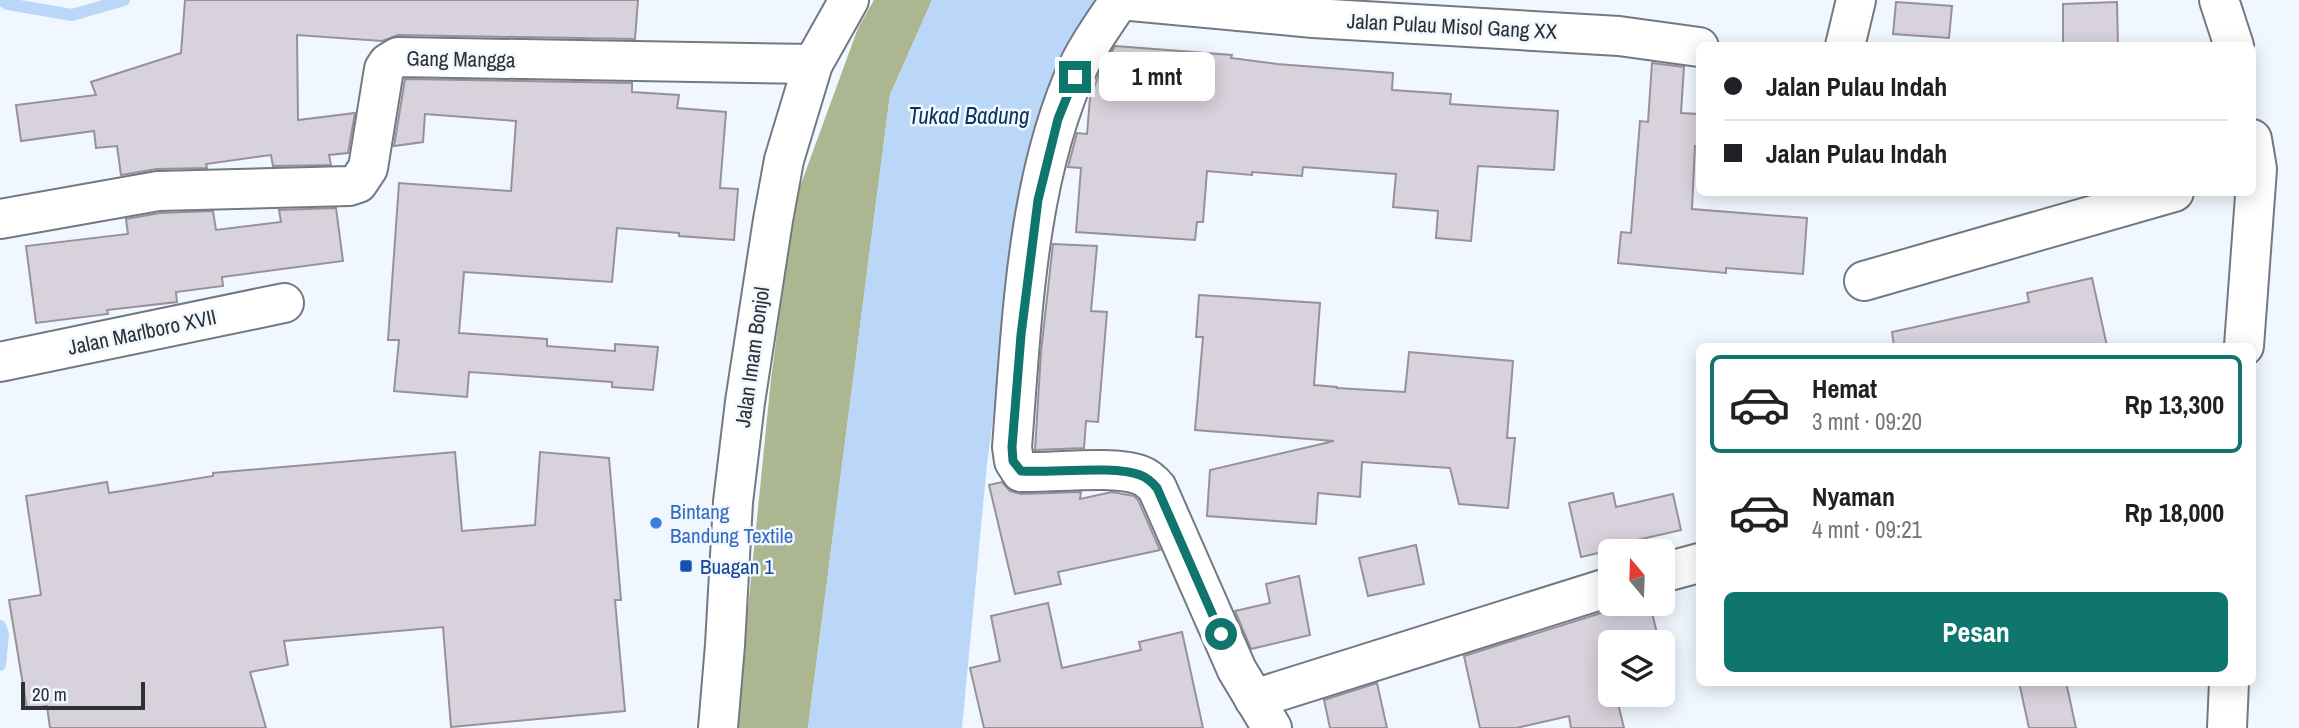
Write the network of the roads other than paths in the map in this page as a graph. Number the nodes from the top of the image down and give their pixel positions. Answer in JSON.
{"nodes":[{"id":1,"x":849,"y":0,"type":"edge"},
{"id":2,"x":1120,"y":0,"type":"edge"},
{"id":3,"x":1856,"y":0,"type":"edge"},
{"id":4,"x":2219,"y":0,"type":"edge"},
{"id":5,"x":1846,"y":42,"type":"edge"},
{"id":6,"x":2233,"y":42,"type":"edge"},
{"id":7,"x":1696,"y":47,"type":"edge"},
{"id":8,"x":813,"y":64,"type":"junction"},
{"id":9,"x":2160,"y":196,"type":"edge"},
{"id":10,"x":2252,"y":196,"type":"edge"},
{"id":11,"x":0,"y":219,"type":"edge"},
{"id":12,"x":1864,"y":281,"type":"dead end"},
{"id":13,"x":284,"y":303,"type":"dead end"},
{"id":14,"x":2244,"y":343,"type":"edge"},
{"id":15,"x":0,"y":362,"type":"edge"},
{"id":16,"x":1696,"y":564,"type":"edge"},
{"id":17,"x":1675,"y":569,"type":"edge"},
{"id":18,"x":1598,"y":591,"type":"edge"},
{"id":19,"x":2229,"y":686,"type":"edge"},
{"id":20,"x":1263,"y":714,"type":"edge"},
{"id":21,"x":718,"y":728,"type":"edge"},
{"id":22,"x":2227,"y":728,"type":"edge"}],
"edges":[{"from":1,"to":8,"type":"main road","name":"Jalan Imam Bonjol"},
{"from":2,"to":7,"type":"main road","name":"Jalan Pulau Misol Gang XX"},
{"from":2,"to":20,"type":"main road"},
{"from":3,"to":5,"type":"main road"},
{"from":4,"to":6,"type":"main road"},
{"from":8,"to":11,"type":"main road","name":"Gang Mangga"},
{"from":8,"to":21,"type":"main road","name":"Jalan Imam Bonjol"},
{"from":9,"to":12,"type":"main road"},
{"from":10,"to":14,"type":"main road"},
{"from":13,"to":15,"type":"main road","name":"Jalan Marlboro XVII"},
{"from":16,"to":17,"type":"main road"},
{"from":18,"to":20,"type":"main road"},
{"from":19,"to":22,"type":"main road"}]}
